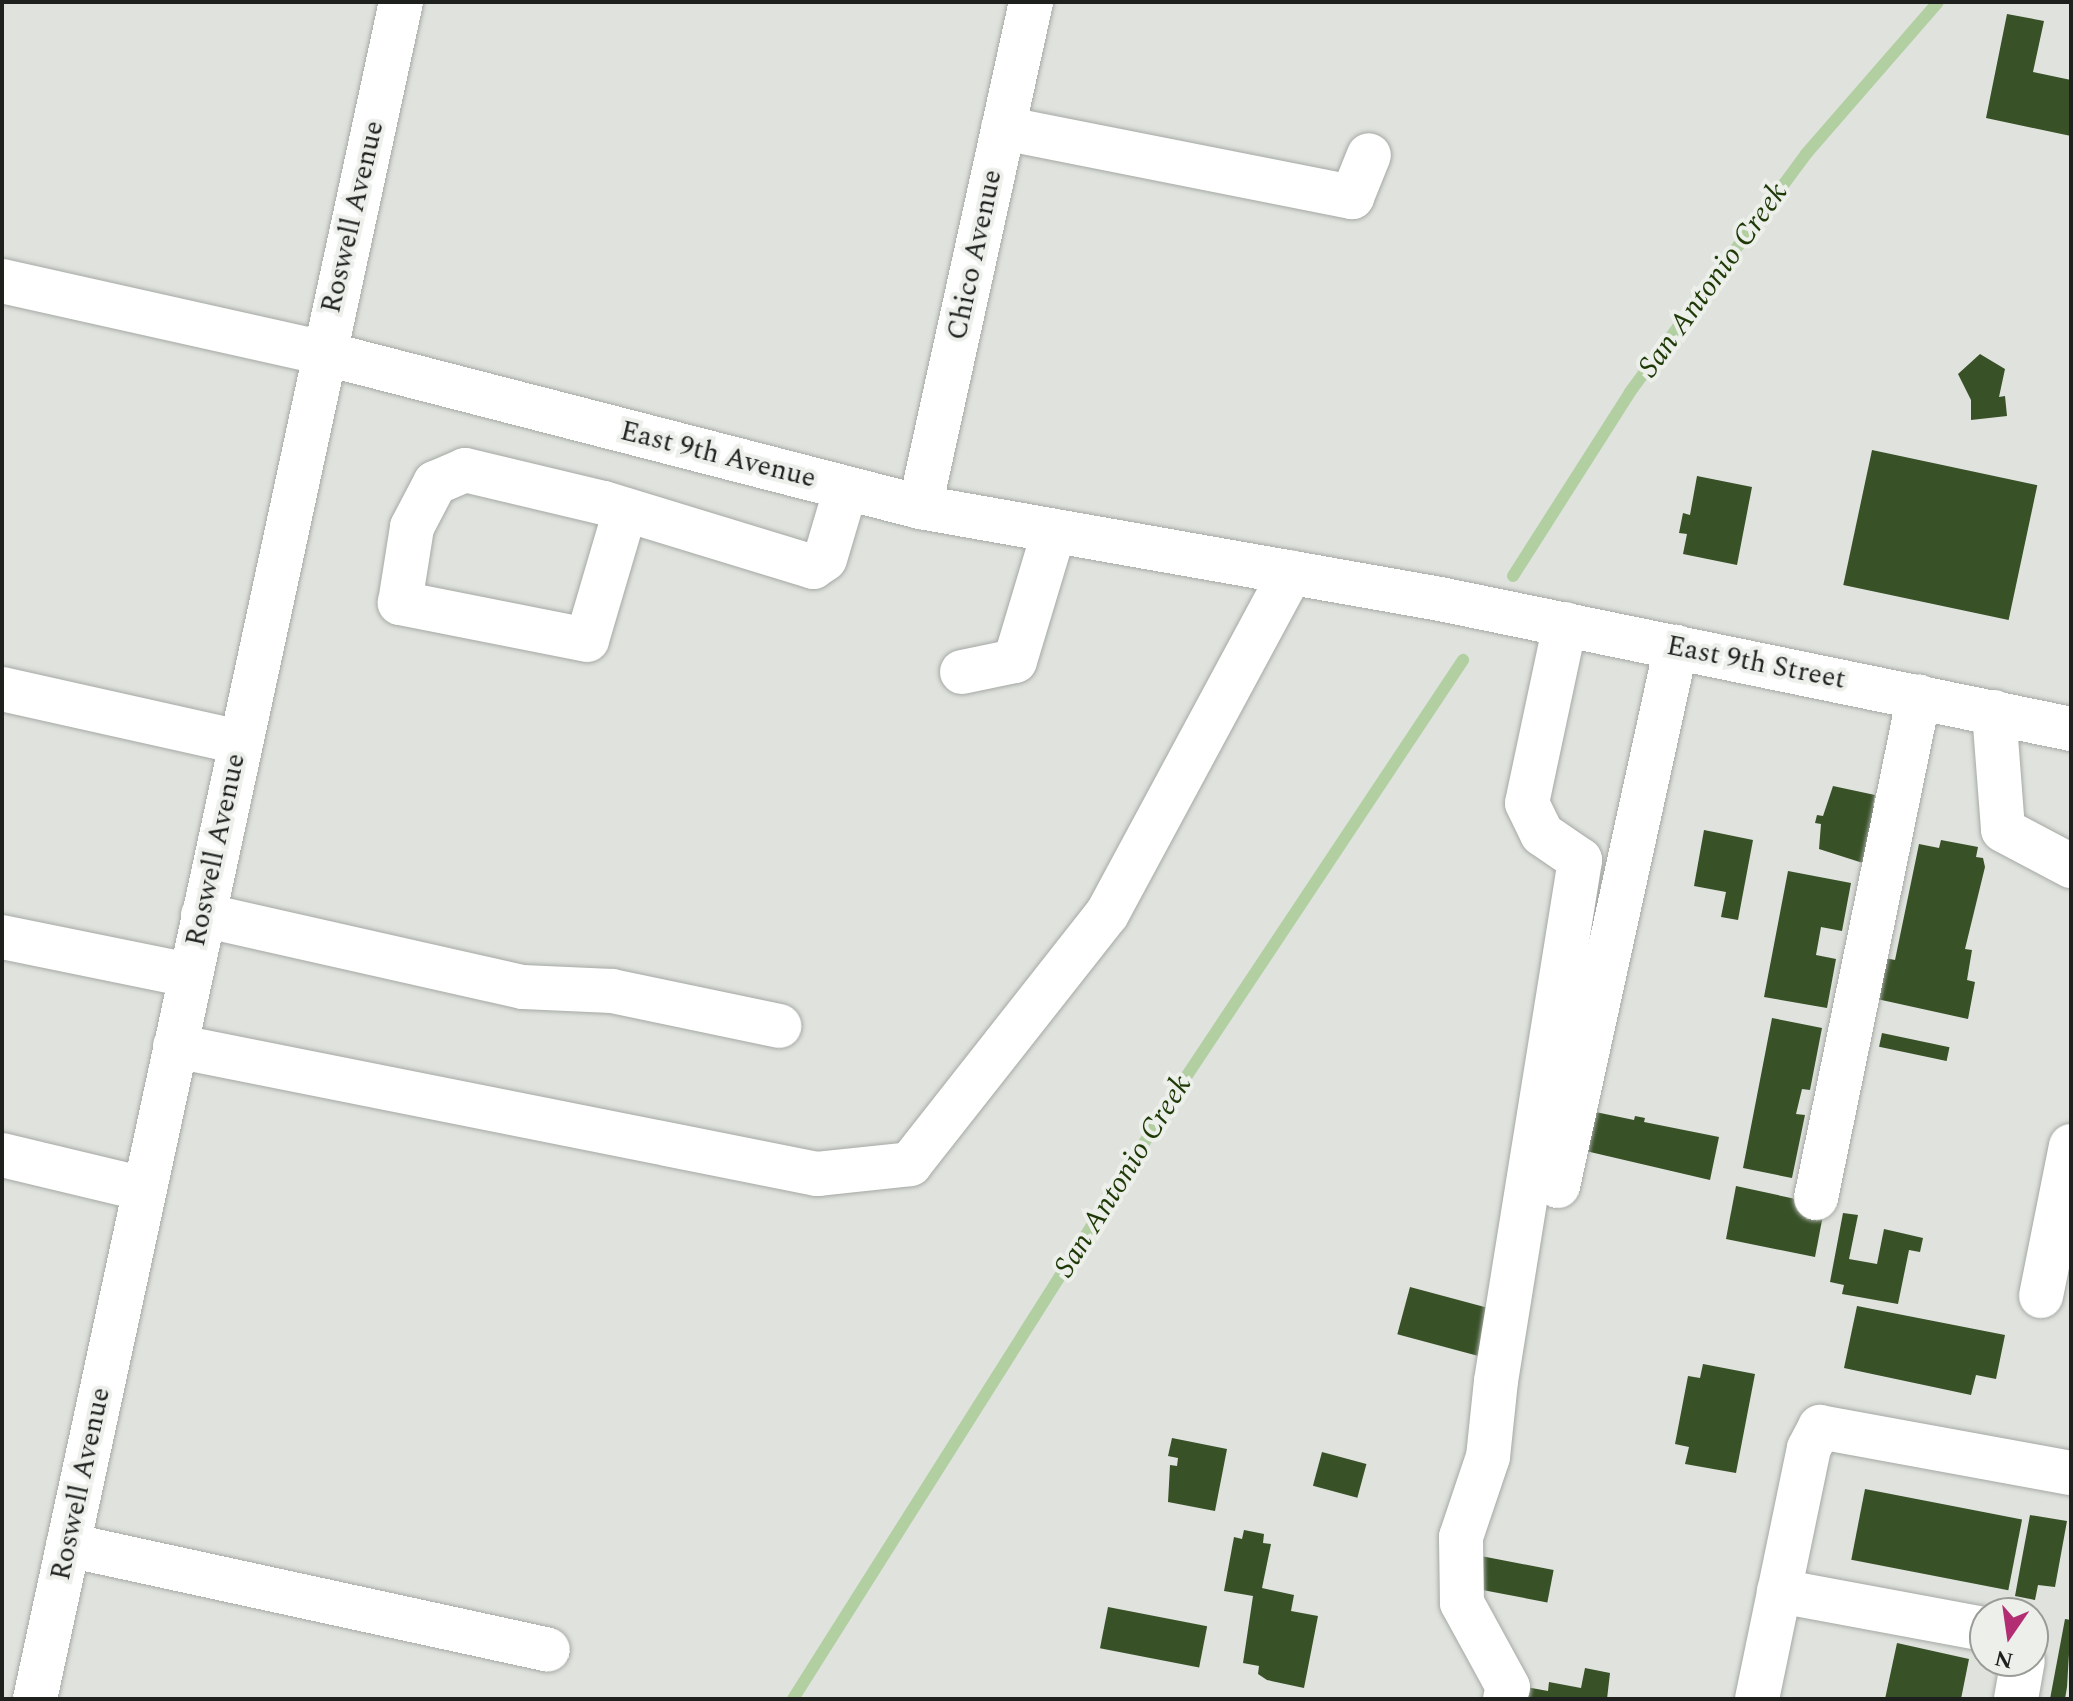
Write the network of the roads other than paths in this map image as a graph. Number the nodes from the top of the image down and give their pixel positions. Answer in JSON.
{"nodes":[{"id":1,"x":401,"y":2,"type":"edge"},
{"id":2,"x":1031,"y":2,"type":"edge"},
{"id":3,"x":1003,"y":128,"type":"junction"},
{"id":4,"x":1369,"y":155,"type":"dead end"},
{"id":5,"x":2,"y":281,"type":"edge"},
{"id":6,"x":323,"y":353,"type":"junction"},
{"id":7,"x":846,"y":488,"type":"junction"},
{"id":8,"x":920,"y":507,"type":"junction"},
{"id":9,"x":625,"y":511,"type":"junction"},
{"id":10,"x":1054,"y":531,"type":"junction"},
{"id":11,"x":1291,"y":572,"type":"junction"},
{"id":12,"x":1440,"y":599,"type":"joint"},
{"id":13,"x":1565,"y":624,"type":"junction"},
{"id":14,"x":1676,"y":647,"type":"junction"},
{"id":15,"x":962,"y":672,"type":"dead end"},
{"id":16,"x":2,"y":689,"type":"edge"},
{"id":17,"x":1919,"y":696,"type":"junction"},
{"id":18,"x":1994,"y":712,"type":"junction"},
{"id":19,"x":2071,"y":729,"type":"edge"},
{"id":20,"x":239,"y":742,"type":"junction"},
{"id":21,"x":2071,"y":866,"type":"edge"},
{"id":22,"x":203,"y":915,"type":"junction"},
{"id":23,"x":2,"y":937,"type":"edge"},
{"id":24,"x":189,"y":975,"type":"junction"},
{"id":25,"x":779,"y":1026,"type":"dead end"},
{"id":26,"x":175,"y":1046,"type":"junction"},
{"id":27,"x":2071,"y":1146,"type":"edge"},
{"id":28,"x":2,"y":1155,"type":"edge"},
{"id":29,"x":1558,"y":1186,"type":"dead end"},
{"id":30,"x":144,"y":1189,"type":"junction"},
{"id":31,"x":1816,"y":1198,"type":"dead end"},
{"id":32,"x":2041,"y":1296,"type":"dead end"},
{"id":33,"x":2071,"y":1473,"type":"edge"},
{"id":34,"x":68,"y":1545,"type":"junction"},
{"id":35,"x":1779,"y":1591,"type":"junction"},
{"id":36,"x":1969,"y":1626,"type":"edge"},
{"id":37,"x":548,"y":1650,"type":"dead end"},
{"id":38,"x":2020,"y":1677,"type":"edge"},
{"id":39,"x":35,"y":1699,"type":"edge"},
{"id":40,"x":1505,"y":1699,"type":"edge"},
{"id":41,"x":1757,"y":1699,"type":"edge"},
{"id":42,"x":2016,"y":1699,"type":"edge"}],
"edges":[{"from":1,"to":6,"type":"street","name":"Roswell Avenue"},
{"from":2,"to":3,"type":"street","name":"Chico Avenue"},
{"from":3,"to":4,"type":"street"},
{"from":3,"to":8,"type":"street","name":"Chico Avenue"},
{"from":5,"to":6,"type":"street","name":"East 9th Avenue"},
{"from":6,"to":7,"type":"street","name":"East 9th Avenue"},
{"from":6,"to":20,"type":"street","name":"Roswell Avenue"},
{"from":7,"to":8,"type":"street","name":"East 9th Avenue"},
{"from":7,"to":9,"type":"street"},
{"from":8,"to":10,"type":"street","name":"East 9th Avenue"},
{"from":9,"to":9,"type":"street"},
{"from":10,"to":11,"type":"street","name":"East 9th Avenue"},
{"from":10,"to":15,"type":"street"},
{"from":11,"to":12,"type":"street","name":"East 9th Avenue"},
{"from":11,"to":26,"type":"street"},
{"from":12,"to":13,"type":"street","name":"East 9th Street"},
{"from":13,"to":14,"type":"street","name":"East 9th Street"},
{"from":13,"to":40,"type":"street"},
{"from":14,"to":17,"type":"street","name":"East 9th Street"},
{"from":14,"to":29,"type":"street"},
{"from":16,"to":20,"type":"street"},
{"from":17,"to":18,"type":"street","name":"East 9th Street"},
{"from":17,"to":31,"type":"street"},
{"from":18,"to":19,"type":"street","name":"East 9th Street"},
{"from":18,"to":21,"type":"street"},
{"from":20,"to":22,"type":"street","name":"Roswell Avenue"},
{"from":22,"to":24,"type":"street","name":"Roswell Avenue"},
{"from":22,"to":25,"type":"street"},
{"from":23,"to":24,"type":"street"},
{"from":24,"to":26,"type":"street","name":"Roswell Avenue"},
{"from":26,"to":30,"type":"street","name":"Roswell Avenue"},
{"from":27,"to":32,"type":"street"},
{"from":28,"to":30,"type":"street"},
{"from":30,"to":34,"type":"street","name":"Roswell Avenue"},
{"from":33,"to":35,"type":"street"},
{"from":34,"to":37,"type":"street"},
{"from":34,"to":39,"type":"street","name":"Roswell Avenue"},
{"from":35,"to":36,"type":"street"},
{"from":35,"to":41,"type":"street"},
{"from":38,"to":42,"type":"street"}]}
